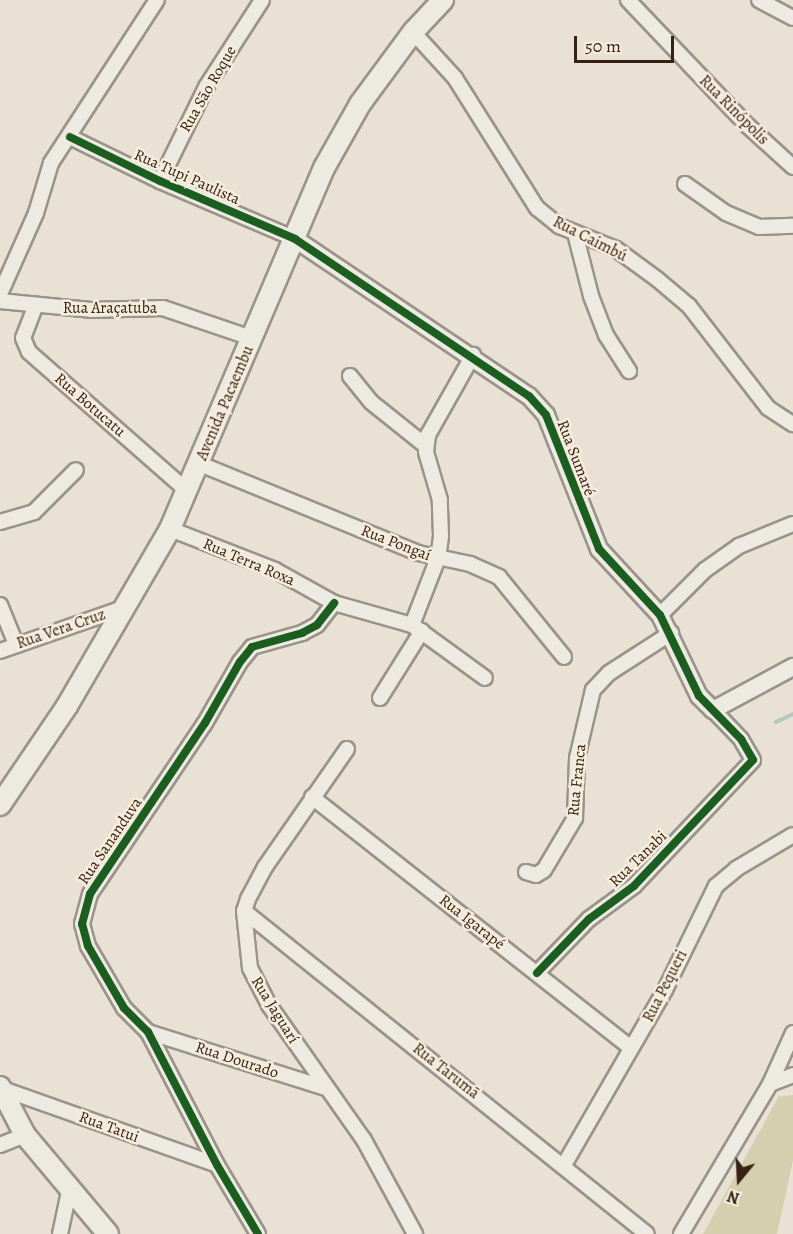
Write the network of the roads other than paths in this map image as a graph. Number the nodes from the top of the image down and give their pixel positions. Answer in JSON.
{"nodes":[{"id":1,"x":157,"y":0,"type":"edge"},
{"id":2,"x":262,"y":0,"type":"edge"},
{"id":3,"x":442,"y":0,"type":"edge"},
{"id":4,"x":628,"y":0,"type":"edge"},
{"id":5,"x":759,"y":0,"type":"edge"},
{"id":6,"x":793,"y":18,"type":"edge"},
{"id":7,"x":413,"y":32,"type":"junction"},
{"id":8,"x":70,"y":136,"type":"junction"},
{"id":9,"x":793,"y":167,"type":"edge"},
{"id":10,"x":159,"y":181,"type":"junction"},
{"id":11,"x":686,"y":184,"type":"dead end"},
{"id":12,"x":793,"y":226,"type":"edge"},
{"id":13,"x":575,"y":233,"type":"junction"},
{"id":14,"x":295,"y":239,"type":"junction"},
{"id":15,"x":0,"y":294,"type":"edge"},
{"id":16,"x":0,"y":301,"type":"edge"},
{"id":17,"x":35,"y":307,"type":"junction"},
{"id":18,"x":251,"y":338,"type":"junction"},
{"id":19,"x":473,"y":355,"type":"junction"},
{"id":20,"x":629,"y":371,"type":"dead end"},
{"id":21,"x":350,"y":376,"type":"dead end"},
{"id":22,"x":793,"y":424,"type":"edge"},
{"id":23,"x":426,"y":446,"type":"junction"},
{"id":24,"x":200,"y":464,"type":"junction"},
{"id":25,"x":76,"y":470,"type":"dead end"},
{"id":26,"x":187,"y":491,"type":"junction"},
{"id":27,"x":0,"y":522,"type":"edge"},
{"id":28,"x":793,"y":524,"type":"edge"},
{"id":29,"x":170,"y":529,"type":"junction"},
{"id":30,"x":438,"y":558,"type":"junction"},
{"id":31,"x":334,"y":603,"type":"junction"},
{"id":32,"x":0,"y":605,"type":"edge"},
{"id":33,"x":123,"y":608,"type":"junction"},
{"id":34,"x":660,"y":615,"type":"junction"},
{"id":35,"x":417,"y":628,"type":"junction"},
{"id":36,"x":671,"y":633,"type":"junction"},
{"id":37,"x":15,"y":645,"type":"junction"},
{"id":38,"x":0,"y":651,"type":"edge"},
{"id":39,"x":564,"y":657,"type":"dead end"},
{"id":40,"x":793,"y":667,"type":"edge"},
{"id":41,"x":485,"y":678,"type":"dead end"},
{"id":42,"x":380,"y":698,"type":"dead end"},
{"id":43,"x":713,"y":710,"type":"junction"},
{"id":44,"x":347,"y":749,"type":"dead end"},
{"id":45,"x":753,"y":760,"type":"joint"},
{"id":46,"x":312,"y":797,"type":"junction"},
{"id":47,"x":0,"y":805,"type":"edge"},
{"id":48,"x":793,"y":835,"type":"edge"},
{"id":49,"x":526,"y":872,"type":"dead end"},
{"id":50,"x":244,"y":911,"type":"junction"},
{"id":51,"x":537,"y":973,"type":"junction"},
{"id":52,"x":148,"y":1032,"type":"junction"},
{"id":53,"x":793,"y":1033,"type":"edge"},
{"id":54,"x":631,"y":1048,"type":"junction"},
{"id":55,"x":793,"y":1075,"type":"edge"},
{"id":56,"x":770,"y":1084,"type":"junction"},
{"id":57,"x":0,"y":1087,"type":"edge"},
{"id":58,"x":326,"y":1088,"type":"junction"},
{"id":59,"x":25,"y":1135,"type":"junction"},
{"id":60,"x":0,"y":1145,"type":"edge"},
{"id":61,"x":217,"y":1165,"type":"junction"},
{"id":62,"x":564,"y":1165,"type":"junction"},
{"id":63,"x":70,"y":1187,"type":"junction"},
{"id":64,"x":60,"y":1234,"type":"edge"},
{"id":65,"x":108,"y":1234,"type":"edge"},
{"id":66,"x":258,"y":1234,"type":"edge"},
{"id":67,"x":415,"y":1234,"type":"edge"},
{"id":68,"x":647,"y":1234,"type":"edge"},
{"id":69,"x":681,"y":1234,"type":"edge"}],
"edges":[{"from":1,"to":8,"type":"street"},
{"from":2,"to":10,"type":"street","name":"Rua São Roque"},
{"from":3,"to":7,"type":"main road","name":"Avenida Pacaembu"},
{"from":4,"to":9,"type":"street","name":"Rua Rinópolis"},
{"from":5,"to":6,"type":"street"},
{"from":7,"to":13,"type":"street","name":"Rua Caimbú"},
{"from":7,"to":14,"type":"main road","name":"Avenida Pacaembu"},
{"from":8,"to":10,"type":"street","name":"Rua Tupi Paulista"},
{"from":8,"to":15,"type":"street"},
{"from":10,"to":14,"type":"street","name":"Rua Tupi Paulista"},
{"from":11,"to":12,"type":"street"},
{"from":13,"to":20,"type":"street"},
{"from":13,"to":22,"type":"street","name":"Rua Caimbú"},
{"from":14,"to":18,"type":"main road","name":"Avenida Pacaembu"},
{"from":14,"to":19,"type":"street","name":"Rua Sumaré"},
{"from":16,"to":17,"type":"street","name":"Rua Araçatuba"},
{"from":17,"to":18,"type":"street","name":"Rua Araçatuba"},
{"from":17,"to":26,"type":"street","name":"Rua Botucatu"},
{"from":18,"to":24,"type":"main road","name":"Avenida Pacaembu"},
{"from":19,"to":23,"type":"street"},
{"from":19,"to":34,"type":"street","name":"Rua Sumaré"},
{"from":21,"to":23,"type":"street"},
{"from":23,"to":30,"type":"street"},
{"from":24,"to":26,"type":"main road","name":"Avenida Pacaembu"},
{"from":24,"to":30,"type":"street","name":"Rua Pongaí"},
{"from":25,"to":27,"type":"street"},
{"from":26,"to":29,"type":"main road","name":"Avenida Pacaembu"},
{"from":28,"to":34,"type":"street"},
{"from":29,"to":31,"type":"street","name":"Rua Terra Roxa"},
{"from":29,"to":33,"type":"main road","name":"Avenida Pacaembu"},
{"from":30,"to":35,"type":"street"},
{"from":30,"to":39,"type":"street","name":"Rua Pongaí"},
{"from":31,"to":35,"type":"street","name":"Rua Terra Roxa"},
{"from":31,"to":52,"type":"street","name":"Rua Sananduva"},
{"from":32,"to":37,"type":"street"},
{"from":33,"to":37,"type":"street","name":"Rua Vera Cruz"},
{"from":33,"to":47,"type":"main road","name":"Avenida Pacaembu"},
{"from":34,"to":36,"type":"street","name":"Rua Sumaré"},
{"from":35,"to":41,"type":"street","name":"Rua Terra Roxa"},
{"from":35,"to":42,"type":"street"},
{"from":36,"to":43,"type":"street","name":"Rua Sumaré"},
{"from":36,"to":49,"type":"street","name":"Rua Franca"},
{"from":37,"to":38,"type":"street","name":"Rua Vera Cruz"},
{"from":40,"to":43,"type":"street"},
{"from":43,"to":45,"type":"street","name":"Rua Sumaré"},
{"from":44,"to":46,"type":"street"},
{"from":45,"to":51,"type":"street","name":"Rua Tanabi"},
{"from":46,"to":50,"type":"street"},
{"from":46,"to":51,"type":"street","name":"Rua Igarapé"},
{"from":48,"to":54,"type":"street","name":"Rua Pequeri"},
{"from":50,"to":58,"type":"street","name":"Rua Jaguarí"},
{"from":50,"to":62,"type":"street","name":"Rua Tarumã"},
{"from":51,"to":54,"type":"street","name":"Rua Igarapé"},
{"from":52,"to":58,"type":"street","name":"Rua Dourado"},
{"from":52,"to":61,"type":"street","name":"Rua Sananduva"},
{"from":53,"to":56,"type":"street"},
{"from":54,"to":62,"type":"street","name":"Rua Pequeri"},
{"from":55,"to":56,"type":"street"},
{"from":56,"to":69,"type":"street"},
{"from":57,"to":59,"type":"main road"},
{"from":57,"to":61,"type":"street","name":"Rua Tatui"},
{"from":58,"to":67,"type":"street","name":"Rua Jaguarí"},
{"from":59,"to":60,"type":"street"},
{"from":59,"to":63,"type":"main road"},
{"from":61,"to":66,"type":"street","name":"Rua Sananduva"},
{"from":62,"to":68,"type":"street","name":"Rua Tarumã"},
{"from":63,"to":64,"type":"street"},
{"from":63,"to":65,"type":"main road"}]}
